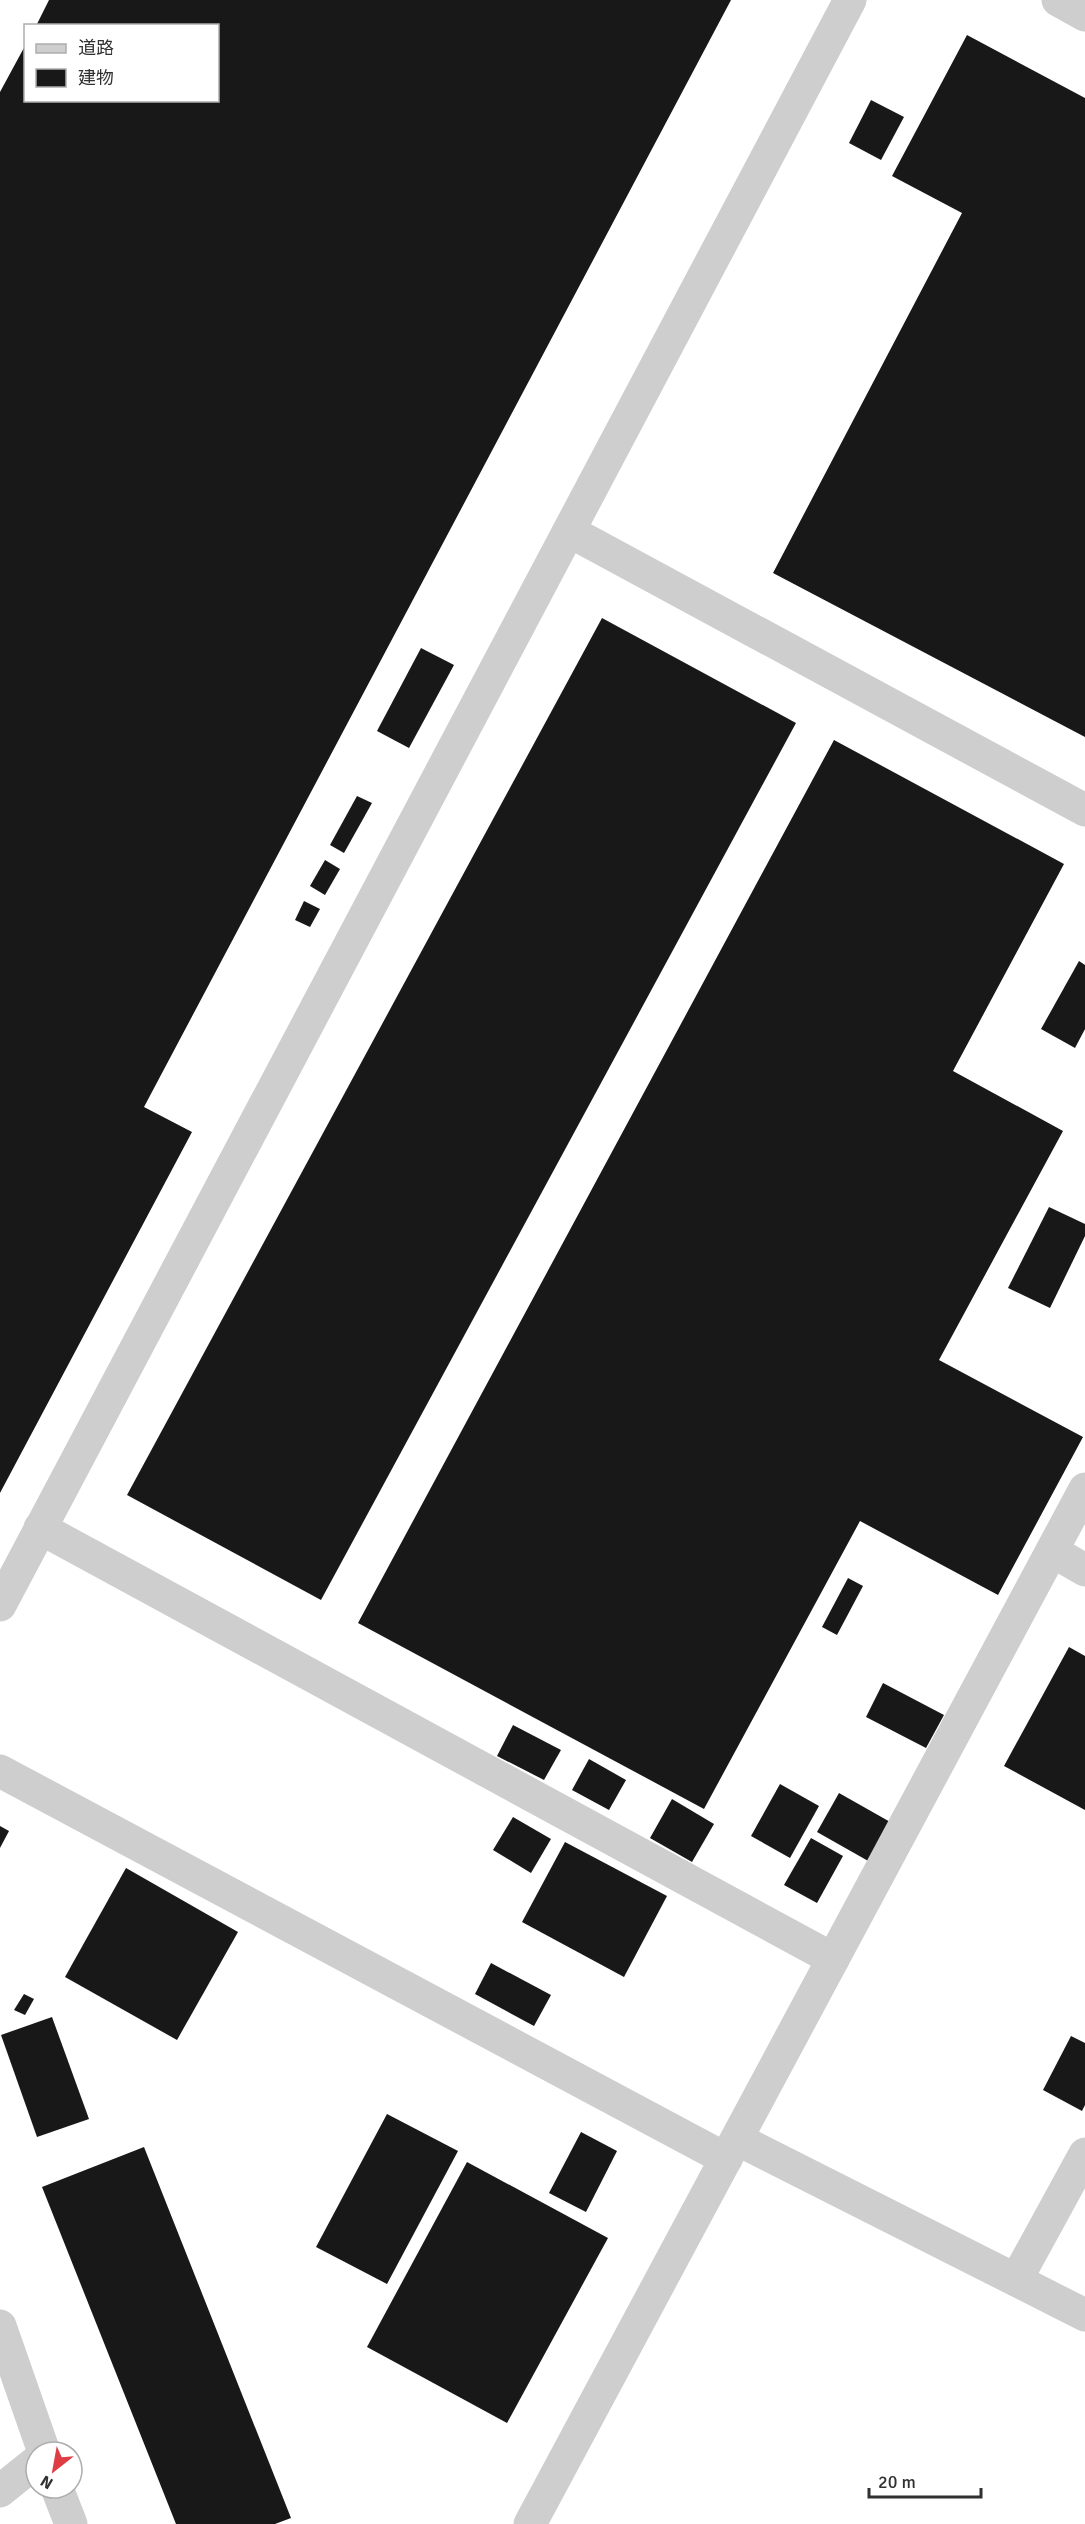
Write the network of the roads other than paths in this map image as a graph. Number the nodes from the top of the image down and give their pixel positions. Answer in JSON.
{"nodes":[{"id":1,"x":850,"y":0,"type":"edge"},
{"id":2,"x":1058,"y":0,"type":"edge"},
{"id":3,"x":1085,"y":15,"type":"edge"},
{"id":4,"x":569,"y":531,"type":"junction"},
{"id":5,"x":1085,"y":810,"type":"edge"},
{"id":6,"x":1085,"y":1489,"type":"edge"},
{"id":7,"x":40,"y":1528,"type":"junction"},
{"id":8,"x":1052,"y":1551,"type":"junction"},
{"id":9,"x":1085,"y":1570,"type":"edge"},
{"id":10,"x":0,"y":1605,"type":"edge"},
{"id":11,"x":0,"y":1771,"type":"edge"},
{"id":12,"x":833,"y":1959,"type":"junction"},
{"id":13,"x":731,"y":2149,"type":"junction"},
{"id":14,"x":1085,"y":2154,"type":"edge"},
{"id":15,"x":1016,"y":2280,"type":"junction"},
{"id":16,"x":1085,"y":2315,"type":"edge"},
{"id":17,"x":0,"y":2326,"type":"edge"},
{"id":18,"x":40,"y":2440,"type":"edge"},
{"id":19,"x":24,"y":2472,"type":"edge"},
{"id":20,"x":0,"y":2491,"type":"edge"},
{"id":21,"x":62,"y":2500,"type":"edge"},
{"id":22,"x":71,"y":2524,"type":"edge"},
{"id":23,"x":530,"y":2524,"type":"edge"}],
"edges":[{"from":1,"to":4,"type":"street"},
{"from":2,"to":3,"type":"street"},
{"from":4,"to":5,"type":"street"},
{"from":4,"to":7,"type":"street"},
{"from":6,"to":8,"type":"street"},
{"from":7,"to":10,"type":"street"},
{"from":7,"to":12,"type":"street"},
{"from":8,"to":9,"type":"street"},
{"from":8,"to":12,"type":"street"},
{"from":11,"to":13,"type":"street"},
{"from":12,"to":13,"type":"street"},
{"from":13,"to":15,"type":"street"},
{"from":13,"to":23,"type":"street"},
{"from":14,"to":15,"type":"street"},
{"from":15,"to":16,"type":"street"},
{"from":17,"to":18,"type":"street"},
{"from":19,"to":20,"type":"street"},
{"from":21,"to":22,"type":"street"}]}
